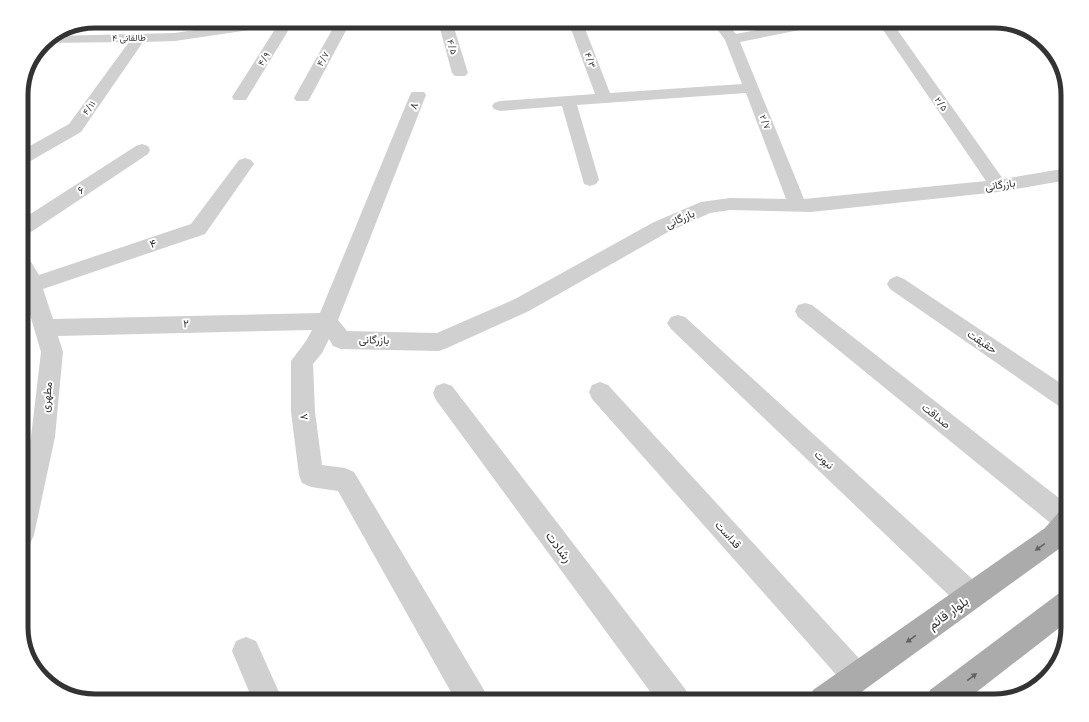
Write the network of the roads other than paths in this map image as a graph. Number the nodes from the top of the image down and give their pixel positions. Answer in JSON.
{"nodes":[{"id":1,"x":205,"y":28,"type":"edge"},
{"id":2,"x":283,"y":28,"type":"edge"},
{"id":3,"x":340,"y":28,"type":"edge"},
{"id":4,"x":447,"y":28,"type":"edge"},
{"id":5,"x":578,"y":28,"type":"edge"},
{"id":6,"x":723,"y":28,"type":"edge"},
{"id":7,"x":789,"y":28,"type":"edge"},
{"id":8,"x":889,"y":28,"type":"edge"},
{"id":9,"x":62,"y":36,"type":"edge"},
{"id":10,"x":140,"y":38,"type":"junction"},
{"id":11,"x":732,"y":39,"type":"junction"},
{"id":12,"x":460,"y":73,"type":"dead end"},
{"id":13,"x":752,"y":88,"type":"junction"},
{"id":14,"x":418,"y":95,"type":"dead end"},
{"id":15,"x":240,"y":97,"type":"dead end"},
{"id":16,"x":302,"y":98,"type":"dead end"},
{"id":17,"x":604,"y":98,"type":"junction"},
{"id":18,"x":568,"y":101,"type":"junction"},
{"id":19,"x":500,"y":106,"type":"dead end"},
{"id":20,"x":142,"y":150,"type":"dead end"},
{"id":21,"x":28,"y":156,"type":"edge"},
{"id":22,"x":245,"y":164,"type":"dead end"},
{"id":23,"x":1061,"y":175,"type":"edge"},
{"id":24,"x":590,"y":180,"type":"dead end"},
{"id":25,"x":998,"y":186,"type":"junction"},
{"id":26,"x":798,"y":206,"type":"junction"},
{"id":27,"x":28,"y":224,"type":"edge"},
{"id":28,"x":28,"y":272,"type":"edge"},
{"id":29,"x":897,"y":284,"type":"dead end"},
{"id":30,"x":32,"y":285,"type":"junction"},
{"id":31,"x":805,"y":311,"type":"dead end"},
{"id":32,"x":327,"y":320,"type":"junction"},
{"id":33,"x":678,"y":324,"type":"dead end"},
{"id":34,"x":45,"y":328,"type":"junction"},
{"id":35,"x":600,"y":392,"type":"dead end"},
{"id":36,"x":444,"y":393,"type":"dead end"},
{"id":37,"x":1061,"y":395,"type":"edge"},
{"id":38,"x":28,"y":503,"type":"edge"},
{"id":39,"x":1061,"y":515,"type":"edge"},
{"id":40,"x":1061,"y":529,"type":"edge"},
{"id":41,"x":970,"y":596,"type":"junction"},
{"id":42,"x":1061,"y":609,"type":"edge"},
{"id":43,"x":246,"y":651,"type":"dead end"},
{"id":44,"x":857,"y":678,"type":"junction"},
{"id":45,"x":265,"y":694,"type":"edge"},
{"id":46,"x":469,"y":694,"type":"edge"},
{"id":47,"x":670,"y":694,"type":"edge"},
{"id":48,"x":834,"y":694,"type":"edge"},
{"id":49,"x":950,"y":694,"type":"edge"}],
"edges":[{"from":1,"to":10,"type":"street","name":"طالقانی ۴"},
{"from":2,"to":15,"type":"street","name":"۴/۹"},
{"from":3,"to":16,"type":"street","name":"۴/۷"},
{"from":4,"to":12,"type":"street","name":"۴/۵"},
{"from":5,"to":17,"type":"street","name":"۴/۳"},
{"from":6,"to":11,"type":"street","name":"۲/۷"},
{"from":7,"to":11,"type":"street"},
{"from":8,"to":25,"type":"street","name":"۲/۵"},
{"from":9,"to":10,"type":"street","name":"طالقانی ۴"},
{"from":10,"to":21,"type":"street","name":"۴/۱۱"},
{"from":11,"to":13,"type":"street","name":"۲/۷"},
{"from":13,"to":17,"type":"street"},
{"from":13,"to":26,"type":"street","name":"۲/۷"},
{"from":14,"to":32,"type":"street","name":"۸"},
{"from":17,"to":18,"type":"street"},
{"from":18,"to":19,"type":"street"},
{"from":18,"to":24,"type":"street"},
{"from":20,"to":27,"type":"street","name":"۶"},
{"from":22,"to":30,"type":"street","name":"۴"},
{"from":23,"to":25,"type":"street","name":"بازرگانی"},
{"from":25,"to":26,"type":"street","name":"بازرگانی"},
{"from":26,"to":32,"type":"street","name":"بازرگانی"},
{"from":28,"to":30,"type":"street","name":"مطهری"},
{"from":29,"to":37,"type":"street","name":"حقیقت"},
{"from":30,"to":34,"type":"street","name":"مطهری"},
{"from":31,"to":39,"type":"street","name":"صداقت"},
{"from":32,"to":34,"type":"street","name":"۲"},
{"from":32,"to":46,"type":"street","name":"۸"},
{"from":33,"to":41,"type":"street","name":"نبوت"},
{"from":34,"to":38,"type":"street","name":"مطهری"},
{"from":35,"to":44,"type":"street","name":"قداست"},
{"from":36,"to":47,"type":"street","name":"رشادت"},
{"from":40,"to":41,"type":"main road","name":"بلوار قائم","one_way":true},
{"from":41,"to":44,"type":"main road","name":"بلوار قائم","one_way":true},
{"from":49,"to":42,"type":"main road","one_way":true},
{"from":43,"to":45,"type":"street"},
{"from":44,"to":48,"type":"main road","name":"بلوار قائم"}]}
